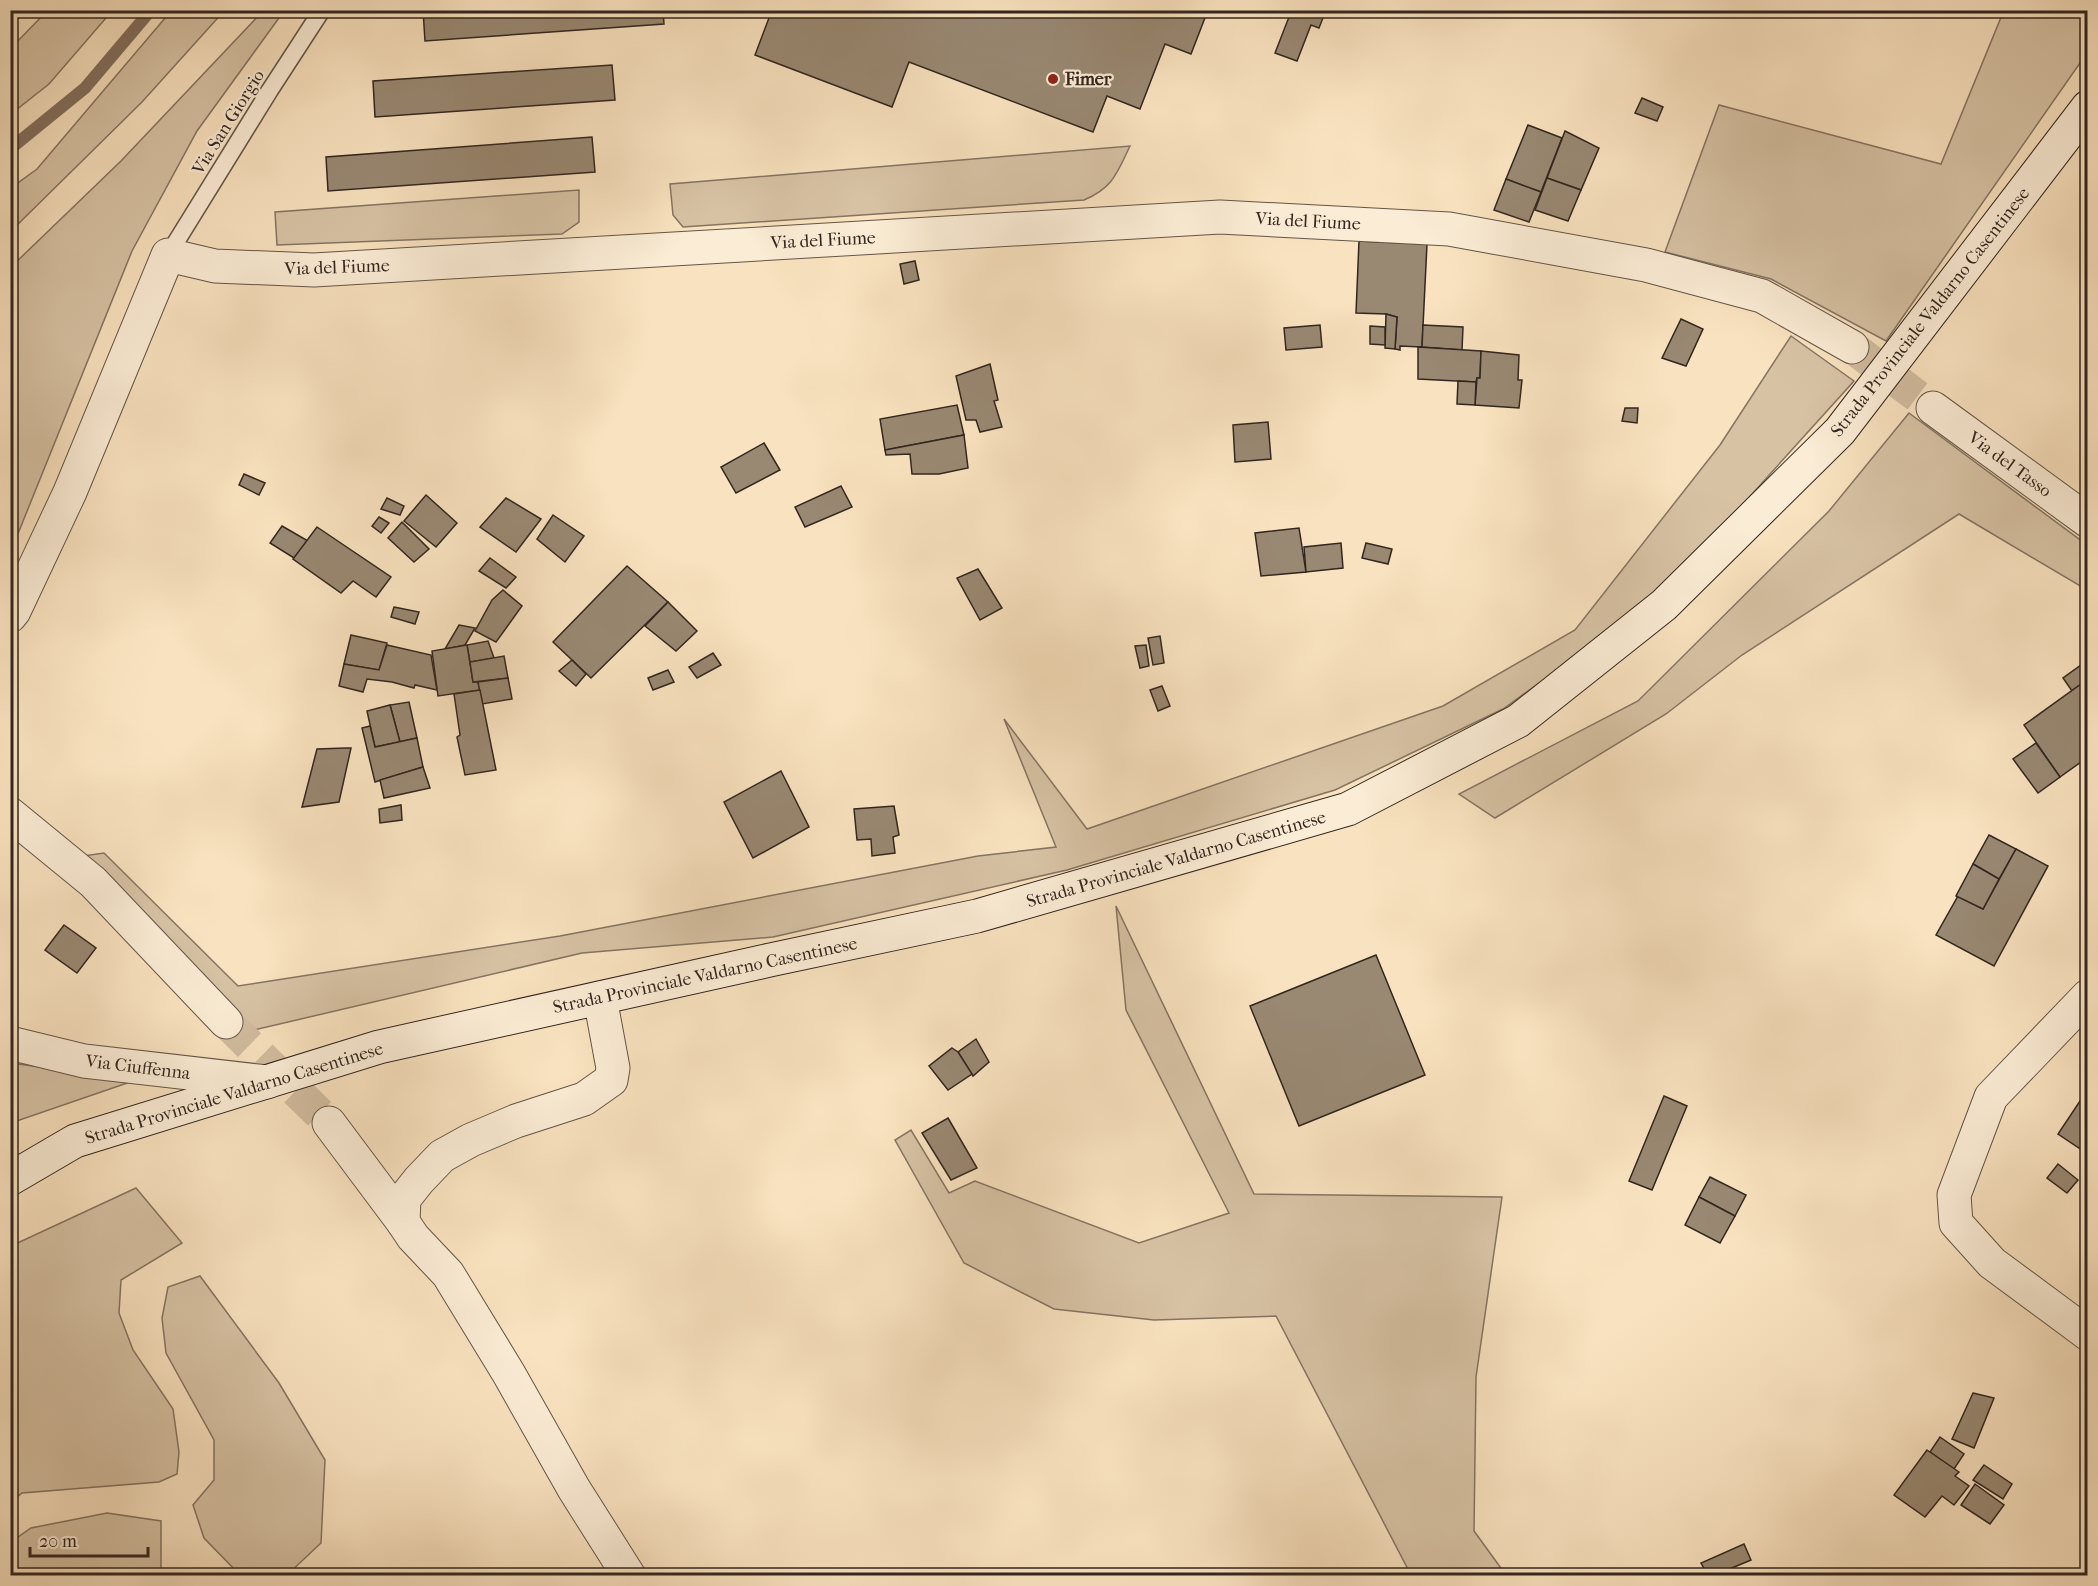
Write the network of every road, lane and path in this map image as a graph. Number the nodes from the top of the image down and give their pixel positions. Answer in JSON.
{"nodes":[{"id":1,"x":322,"y":10,"type":"edge"},
{"id":2,"x":2088,"y":107,"type":"edge"},
{"id":3,"x":168,"y":255,"type":"junction"},
{"id":4,"x":1852,"y":347,"type":"tunnel mouth"},
{"id":5,"x":1933,"y":408,"type":"tunnel mouth"},
{"id":6,"x":2088,"y":521,"type":"edge"},
{"id":7,"x":10,"y":616,"type":"edge"},
{"id":8,"x":10,"y":814,"type":"edge"},
{"id":9,"x":2088,"y":996,"type":"edge"},
{"id":10,"x":600,"y":998,"type":"junction"},
{"id":11,"x":226,"y":1022,"type":"tunnel mouth"},
{"id":12,"x":10,"y":1043,"type":"edge"},
{"id":13,"x":267,"y":1082,"type":"junction"},
{"id":14,"x":329,"y":1123,"type":"tunnel mouth"},
{"id":15,"x":10,"y":1179,"type":"edge"},
{"id":16,"x":403,"y":1222,"type":"junction"},
{"id":17,"x":2088,"y":1334,"type":"edge"},
{"id":18,"x":629,"y":1575,"type":"edge"}],
"edges":[{"from":1,"to":3,"type":"lane","name":"Via San Giorgio"},
{"from":2,"to":10,"type":"street","name":"Strada Provinciale Valdarno Casentinese"},
{"from":3,"to":4,"type":"street","name":"Via del Fiume"},
{"from":3,"to":7,"type":"street"},
{"from":5,"to":6,"type":"street","name":"Via del Tasso"},
{"from":8,"to":11,"type":"street"},
{"from":9,"to":17,"type":"street"},
{"from":10,"to":13,"type":"street","name":"Strada Provinciale Valdarno Casentinese"},
{"from":10,"to":16,"type":"street"},
{"from":12,"to":13,"type":"street","name":"Via Ciuffenna"},
{"from":13,"to":15,"type":"street","name":"Strada Provinciale Valdarno Casentinese"},
{"from":14,"to":16,"type":"street"},
{"from":16,"to":18,"type":"street"}]}
